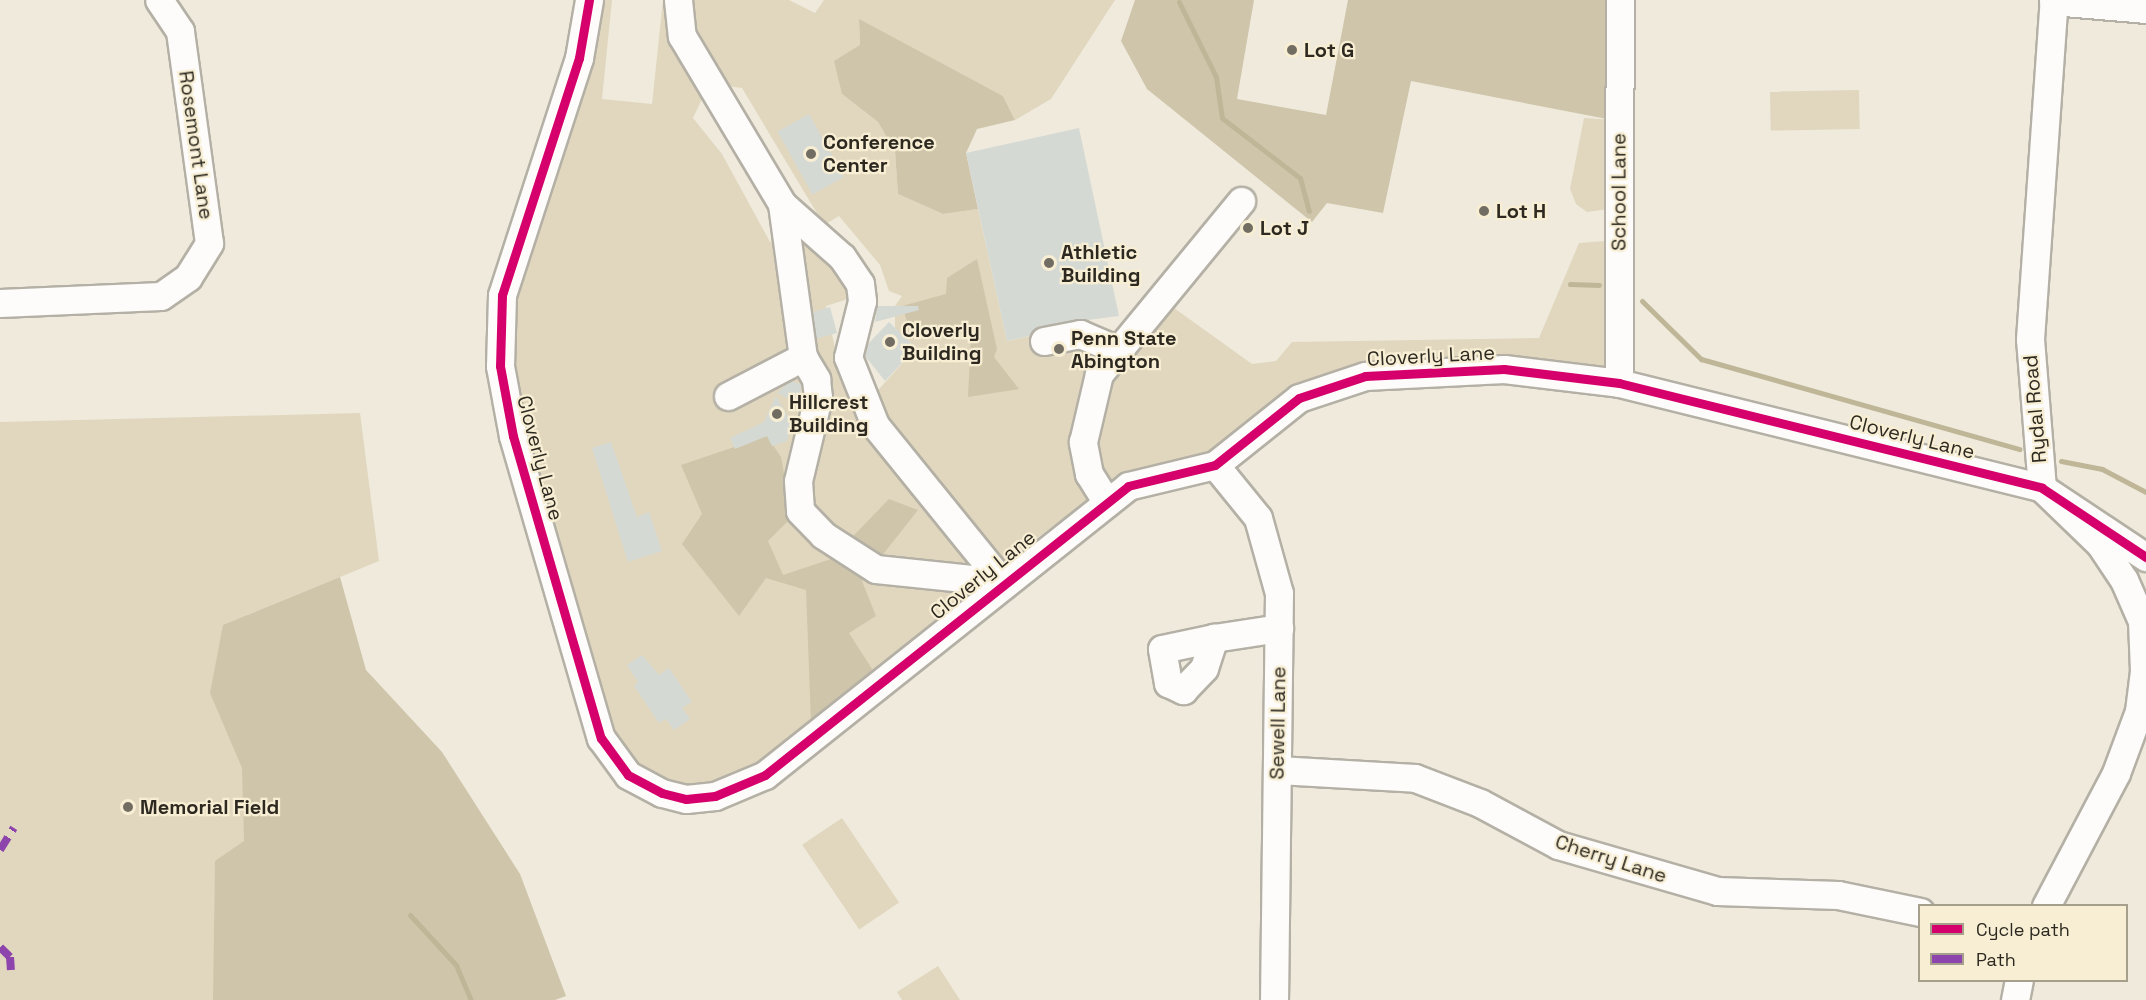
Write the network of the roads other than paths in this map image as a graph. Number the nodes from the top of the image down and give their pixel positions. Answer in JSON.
{"nodes":[{"id":1,"x":159,"y":0,"type":"edge"},
{"id":2,"x":589,"y":0,"type":"edge"},
{"id":3,"x":678,"y":0,"type":"edge"},
{"id":4,"x":1620,"y":0,"type":"edge"},
{"id":5,"x":2054,"y":1,"type":"edge"},
{"id":6,"x":2146,"y":9,"type":"edge"},
{"id":7,"x":1240,"y":201,"type":"dead end"},
{"id":8,"x":782,"y":204,"type":"junction"},
{"id":9,"x":0,"y":303,"type":"edge"},
{"id":10,"x":1044,"y":341,"type":"dead end"},
{"id":11,"x":1115,"y":349,"type":"junction"},
{"id":12,"x":803,"y":357,"type":"junction"},
{"id":13,"x":1619,"y":383,"type":"junction"},
{"id":14,"x":728,"y":396,"type":"dead end"},
{"id":15,"x":1215,"y":465,"type":"junction"},
{"id":16,"x":2042,"y":488,"type":"junction"},
{"id":17,"x":1106,"y":501,"type":"junction"},
{"id":18,"x":2146,"y":557,"type":"edge"},
{"id":19,"x":1002,"y":582,"type":"junction"},
{"id":20,"x":1279,"y":628,"type":"junction"},
{"id":21,"x":1214,"y":638,"type":"dead end"},
{"id":22,"x":1278,"y":770,"type":"junction"},
{"id":23,"x":2047,"y":904,"type":"edge"},
{"id":24,"x":1918,"y":912,"type":"edge"},
{"id":25,"x":2019,"y":982,"type":"edge"},
{"id":26,"x":1274,"y":1000,"type":"edge"},
{"id":27,"x":2015,"y":1000,"type":"edge"}],
"edges":[{"from":1,"to":9,"type":"street","name":"Rosemont Lane"},
{"from":2,"to":19,"type":"street","name":"Cloverly Lane"},
{"from":3,"to":8,"type":"street"},
{"from":4,"to":13,"type":"street","name":"School Lane"},
{"from":5,"to":6,"type":"street"},
{"from":5,"to":16,"type":"street","name":"Rydal Road"},
{"from":7,"to":11,"type":"street"},
{"from":8,"to":12,"type":"street"},
{"from":8,"to":19,"type":"street"},
{"from":10,"to":11,"type":"street"},
{"from":11,"to":17,"type":"street"},
{"from":12,"to":14,"type":"street"},
{"from":12,"to":19,"type":"street"},
{"from":13,"to":15,"type":"street","name":"Cloverly Lane"},
{"from":13,"to":16,"type":"street","name":"Cloverly Lane"},
{"from":15,"to":17,"type":"street","name":"Cloverly Lane"},
{"from":15,"to":20,"type":"street","name":"Sewell Lane"},
{"from":16,"to":18,"type":"street","name":"Cloverly Lane"},
{"from":16,"to":23,"type":"street","name":"Rydal Road"},
{"from":17,"to":19,"type":"street","name":"Cloverly Lane"},
{"from":20,"to":21,"type":"street"},
{"from":20,"to":22,"type":"street","name":"Sewell Lane"},
{"from":22,"to":24,"type":"street","name":"Cherry Lane"},
{"from":22,"to":26,"type":"street","name":"Sewell Lane"},
{"from":25,"to":27,"type":"street"}]}
